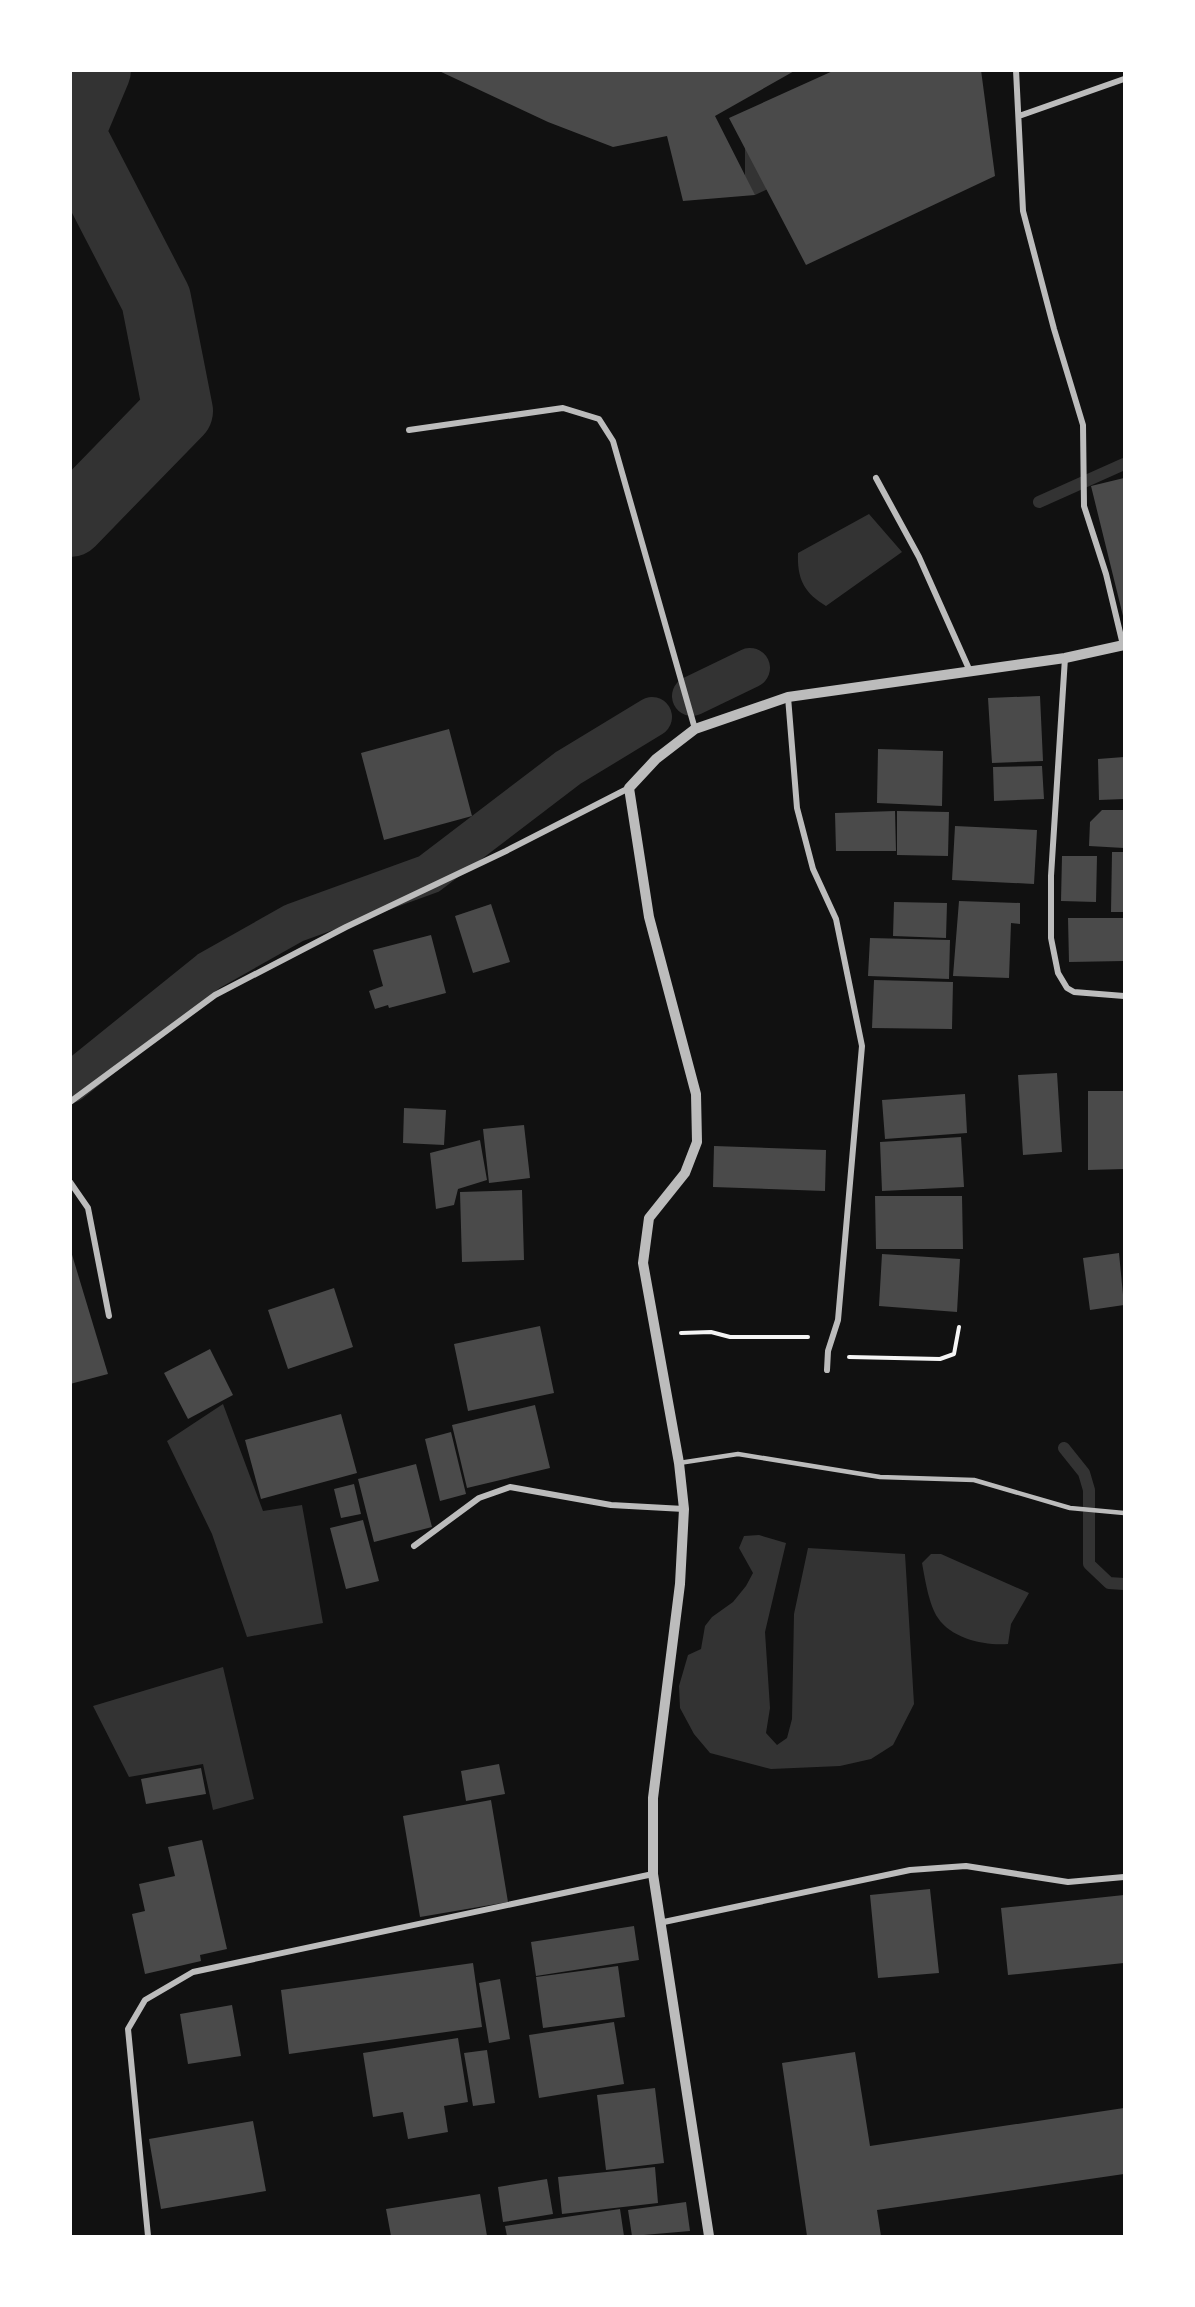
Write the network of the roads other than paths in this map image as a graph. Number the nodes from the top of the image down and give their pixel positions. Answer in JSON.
{"nodes":[{"id":1,"x":1016,"y":70,"type":"edge"},
{"id":2,"x":1125,"y":79,"type":"edge"},
{"id":3,"x":1019,"y":116,"type":"junction"},
{"id":4,"x":409,"y":430,"type":"dead end"},
{"id":5,"x":876,"y":478,"type":"dead end"},
{"id":6,"x":1124,"y":645,"type":"edge"},
{"id":7,"x":1065,"y":658,"type":"junction"},
{"id":8,"x":969,"y":669,"type":"junction"},
{"id":9,"x":788,"y":697,"type":"junction"},
{"id":10,"x":695,"y":729,"type":"junction"},
{"id":11,"x":629,"y":788,"type":"junction"},
{"id":12,"x":1125,"y":996,"type":"edge"},
{"id":13,"x":70,"y":1102,"type":"edge"},
{"id":14,"x":70,"y":1182,"type":"edge"},
{"id":15,"x":110,"y":1316,"type":"dead end"},
{"id":16,"x":827,"y":1370,"type":"dead end"},
{"id":17,"x":679,"y":1462,"type":"junction"},
{"id":18,"x":684,"y":1509,"type":"junction"},
{"id":19,"x":1125,"y":1514,"type":"edge"},
{"id":20,"x":414,"y":1546,"type":"dead end"},
{"id":21,"x":653,"y":1874,"type":"junction"},
{"id":22,"x":1125,"y":1877,"type":"edge"},
{"id":23,"x":659,"y":1923,"type":"junction"},
{"id":24,"x":148,"y":2236,"type":"edge"},
{"id":25,"x":709,"y":2236,"type":"edge"}],
"edges":[{"from":1,"to":3,"type":"street"},
{"from":2,"to":3,"type":"street"},
{"from":3,"to":6,"type":"street"},
{"from":4,"to":10,"type":"street"},
{"from":5,"to":8,"type":"street"},
{"from":6,"to":7,"type":"street"},
{"from":7,"to":8,"type":"street"},
{"from":7,"to":12,"type":"street"},
{"from":8,"to":9,"type":"street"},
{"from":9,"to":10,"type":"street"},
{"from":9,"to":16,"type":"street"},
{"from":10,"to":11,"type":"street"},
{"from":11,"to":13,"type":"street"},
{"from":11,"to":17,"type":"street"},
{"from":14,"to":15,"type":"street"},
{"from":17,"to":18,"type":"street"},
{"from":17,"to":19,"type":"lane"},
{"from":18,"to":20,"type":"street"},
{"from":18,"to":21,"type":"street"},
{"from":21,"to":23,"type":"street"},
{"from":21,"to":24,"type":"street"},
{"from":22,"to":23,"type":"street"},
{"from":23,"to":25,"type":"street"}]}
